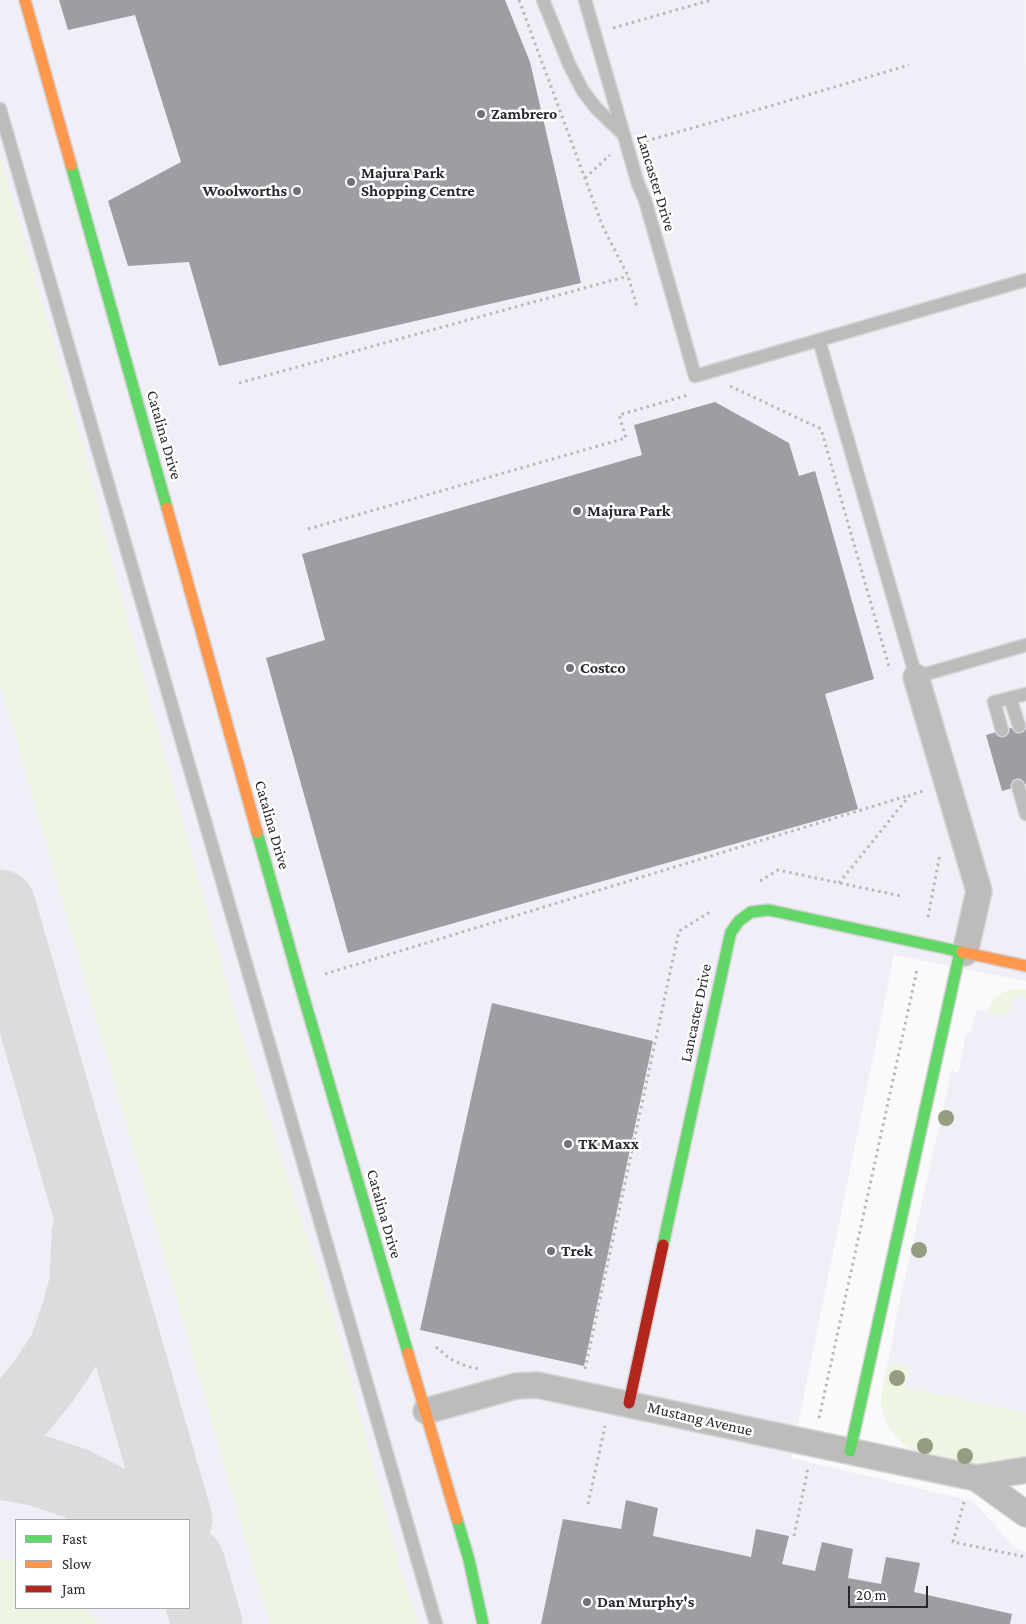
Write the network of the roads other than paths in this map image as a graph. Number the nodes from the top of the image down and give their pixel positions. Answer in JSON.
{"nodes":[{"id":1,"x":25,"y":0,"type":"edge"},
{"id":2,"x":543,"y":0,"type":"edge"},
{"id":3,"x":585,"y":0,"type":"edge"},
{"id":4,"x":0,"y":109,"type":"edge"},
{"id":5,"x":626,"y":140,"type":"junction"},
{"id":6,"x":1026,"y":280,"type":"edge"},
{"id":7,"x":818,"y":340,"type":"junction"},
{"id":8,"x":1026,"y":645,"type":"edge"},
{"id":9,"x":904,"y":677,"type":"junction"},
{"id":10,"x":1026,"y":694,"type":"edge"},
{"id":11,"x":1010,"y":698,"type":"junction"},
{"id":12,"x":1019,"y":726,"type":"dead end"},
{"id":13,"x":1002,"y":730,"type":"dead end"},
{"id":14,"x":1018,"y":786,"type":"dead end"},
{"id":15,"x":1026,"y":814,"type":"edge"},
{"id":16,"x":962,"y":953,"type":"junction"},
{"id":17,"x":1026,"y":966,"type":"edge"},
{"id":18,"x":629,"y":1404,"type":"junction"},
{"id":19,"x":426,"y":1411,"type":"junction"},
{"id":20,"x":850,"y":1451,"type":"junction"},
{"id":21,"x":1026,"y":1470,"type":"edge"},
{"id":22,"x":971,"y":1487,"type":"junction"},
{"id":23,"x":1026,"y":1514,"type":"edge"},
{"id":24,"x":436,"y":1624,"type":"edge"},
{"id":25,"x":483,"y":1624,"type":"edge"}],
"edges":[{"from":1,"to":19,"type":"street","name":"Catalina Drive"},
{"from":2,"to":5,"type":"lane"},
{"from":3,"to":5,"type":"lane","name":"Lancaster Drive"},
{"from":4,"to":24,"type":"lane"},
{"from":5,"to":7,"type":"lane","name":"Lancaster Drive"},
{"from":6,"to":7,"type":"lane"},
{"from":7,"to":9,"type":"lane"},
{"from":8,"to":9,"type":"lane"},
{"from":9,"to":16,"type":"street"},
{"from":10,"to":11,"type":"lane"},
{"from":11,"to":12,"type":"lane"},
{"from":11,"to":13,"type":"lane"},
{"from":14,"to":15,"type":"lane"},
{"from":16,"to":17,"type":"street","name":"Lancaster Drive"},
{"from":16,"to":18,"type":"street","name":"Lancaster Drive"},
{"from":16,"to":20,"type":"street"},
{"from":18,"to":19,"type":"street","name":"Mustang Avenue"},
{"from":18,"to":20,"type":"street","name":"Mustang Avenue"},
{"from":19,"to":25,"type":"street","name":"Catalina Drive"},
{"from":20,"to":22,"type":"street","name":"Mustang Avenue"},
{"from":21,"to":22,"type":"street","name":"Mustang Avenue"},
{"from":22,"to":23,"type":"street","name":"Mustang Avenue"}]}
